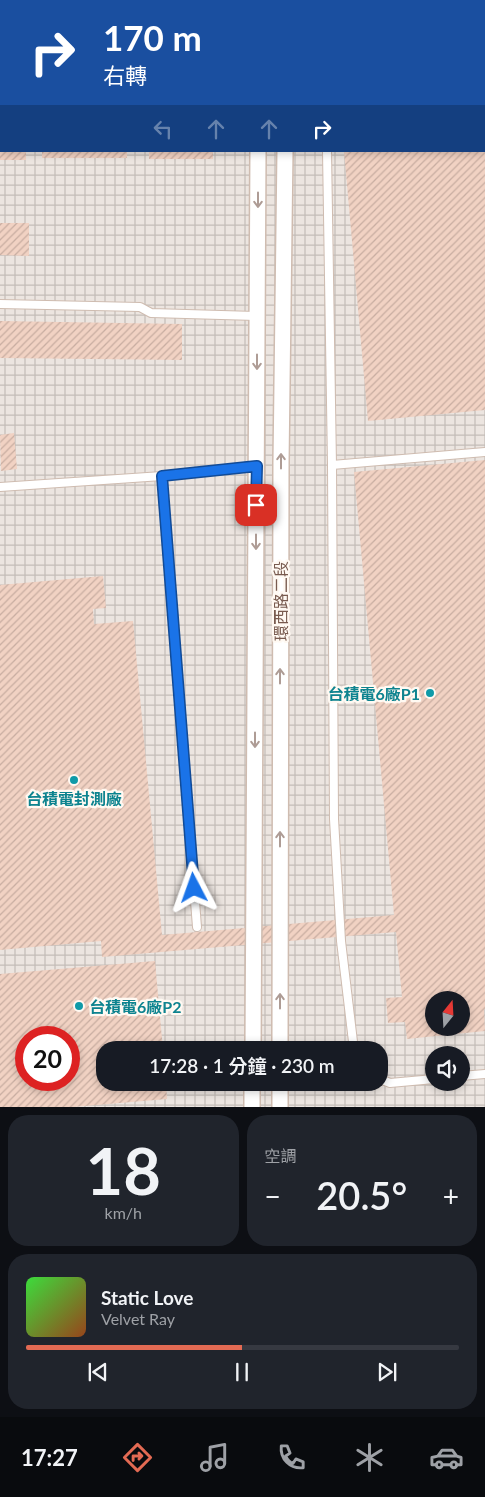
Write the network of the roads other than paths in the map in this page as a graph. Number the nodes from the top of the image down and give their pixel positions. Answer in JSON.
{"nodes":[{"id":1,"x":258,"y":152,"type":"edge"},
{"id":2,"x":285,"y":152,"type":"edge"},
{"id":3,"x":327,"y":152,"type":"edge"},
{"id":4,"x":0,"y":304,"type":"edge"},
{"id":5,"x":257,"y":316,"type":"junction"},
{"id":6,"x":485,"y":452,"type":"edge"},
{"id":7,"x":257,"y":466,"type":"junction"},
{"id":8,"x":332,"y":466,"type":"junction"},
{"id":9,"x":162,"y":476,"type":"junction"},
{"id":10,"x":0,"y":487,"type":"edge"},
{"id":11,"x":197,"y":927,"type":"dead end"},
{"id":12,"x":253,"y":1041,"type":"edge"},
{"id":13,"x":280,"y":1041,"type":"edge"},
{"id":14,"x":353,"y":1041,"type":"edge"},
{"id":15,"x":485,"y":1074,"type":"edge"},
{"id":16,"x":470,"y":1075,"type":"edge"},
{"id":17,"x":425,"y":1080,"type":"edge"},
{"id":18,"x":388,"y":1082,"type":"edge"},
{"id":19,"x":252,"y":1091,"type":"edge"},
{"id":20,"x":280,"y":1091,"type":"edge"},
{"id":21,"x":252,"y":1107,"type":"edge"},
{"id":22,"x":280,"y":1107,"type":"edge"}],
"edges":[{"from":1,"to":5,"type":"street","name":"環西路二段","one_way":true},
{"from":13,"to":2,"type":"street","name":"環西路二段","one_way":true},
{"from":3,"to":8,"type":"lane"},
{"from":4,"to":5,"type":"lane"},
{"from":5,"to":7,"type":"street","name":"環西路二段","one_way":true},
{"from":6,"to":8,"type":"lane"},
{"from":7,"to":9,"type":"lane"},
{"from":7,"to":12,"type":"street","name":"環西路二段","one_way":true},
{"from":8,"to":14,"type":"lane"},
{"from":9,"to":10,"type":"lane"},
{"from":9,"to":11,"type":"lane"},
{"from":15,"to":16,"type":"lane"},
{"from":17,"to":18,"type":"lane"},
{"from":19,"to":21,"type":"street"},
{"from":20,"to":22,"type":"street"}]}
